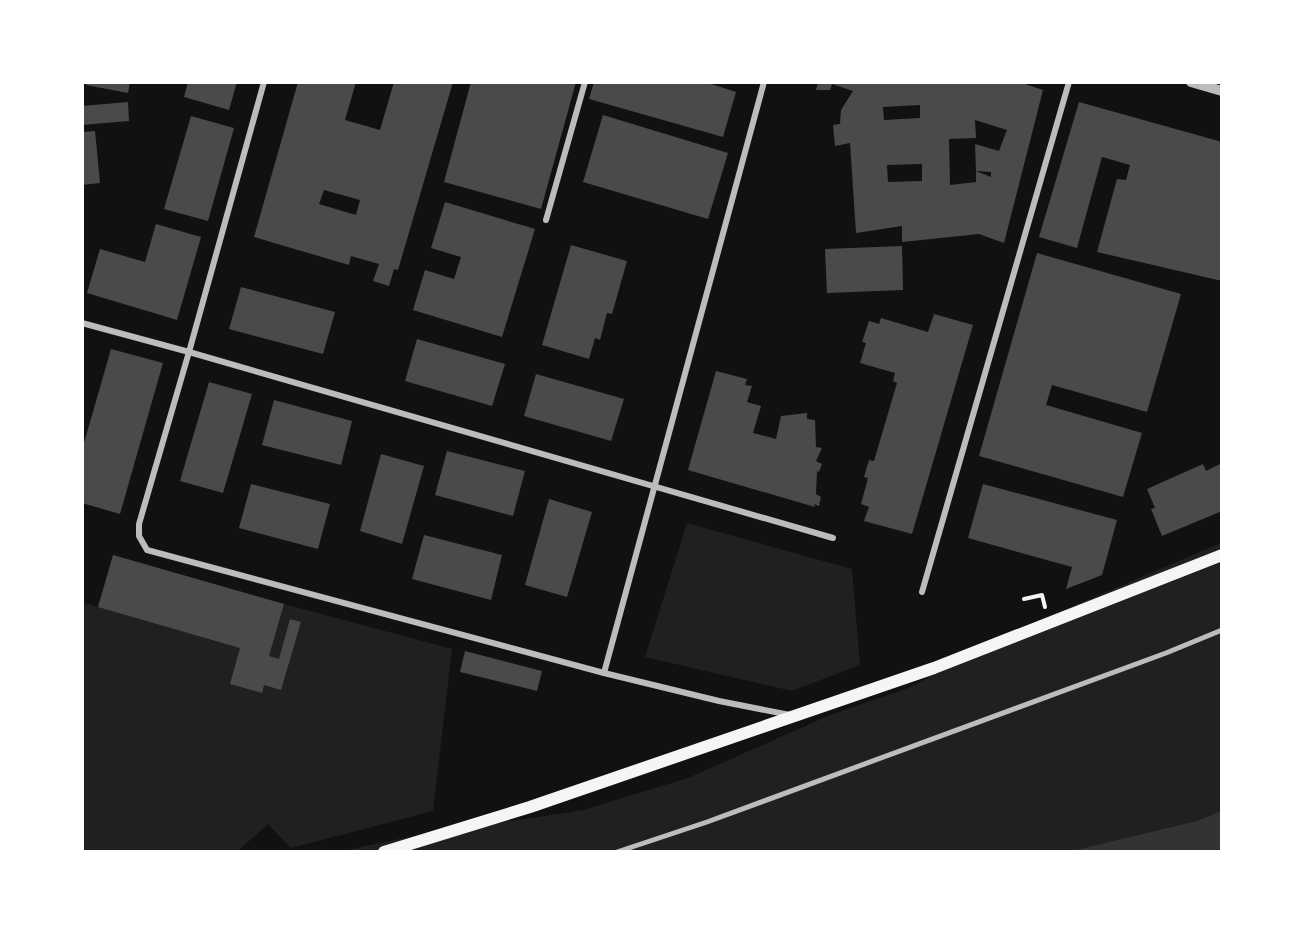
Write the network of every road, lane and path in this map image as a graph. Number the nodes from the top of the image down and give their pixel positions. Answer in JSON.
{"nodes":[{"id":1,"x":264,"y":82,"type":"edge"},
{"id":2,"x":585,"y":82,"type":"edge"},
{"id":3,"x":764,"y":82,"type":"edge"},
{"id":4,"x":1069,"y":82,"type":"edge"},
{"id":5,"x":1191,"y":82,"type":"edge"},
{"id":6,"x":1221,"y":91,"type":"edge"},
{"id":7,"x":546,"y":220,"type":"dead end"},
{"id":8,"x":82,"y":323,"type":"edge"},
{"id":9,"x":189,"y":352,"type":"junction"},
{"id":10,"x":655,"y":488,"type":"junction"},
{"id":11,"x":833,"y":538,"type":"dead end"},
{"id":12,"x":1221,"y":555,"type":"edge"},
{"id":13,"x":922,"y":592,"type":"dead end"},
{"id":14,"x":1024,"y":599,"type":"dead end"},
{"id":15,"x":1049,"y":622,"type":"junction"},
{"id":16,"x":1221,"y":630,"type":"edge"},
{"id":17,"x":604,"y":673,"type":"junction"},
{"id":18,"x":795,"y":716,"type":"junction"},
{"id":19,"x":384,"y":852,"type":"edge"},
{"id":20,"x":617,"y":852,"type":"edge"}],
"edges":[{"from":1,"to":9,"type":"street"},
{"from":2,"to":7,"type":"street"},
{"from":3,"to":10,"type":"street"},
{"from":4,"to":13,"type":"street"},
{"from":5,"to":6,"type":"street"},
{"from":8,"to":9,"type":"street"},
{"from":9,"to":10,"type":"street"},
{"from":9,"to":17,"type":"street"},
{"from":10,"to":11,"type":"street"},
{"from":10,"to":17,"type":"street"},
{"from":12,"to":15,"type":"main road"},
{"from":14,"to":15,"type":"path"},
{"from":15,"to":18,"type":"main road"},
{"from":16,"to":20,"type":"street"},
{"from":17,"to":18,"type":"street"},
{"from":18,"to":19,"type":"main road"}]}
